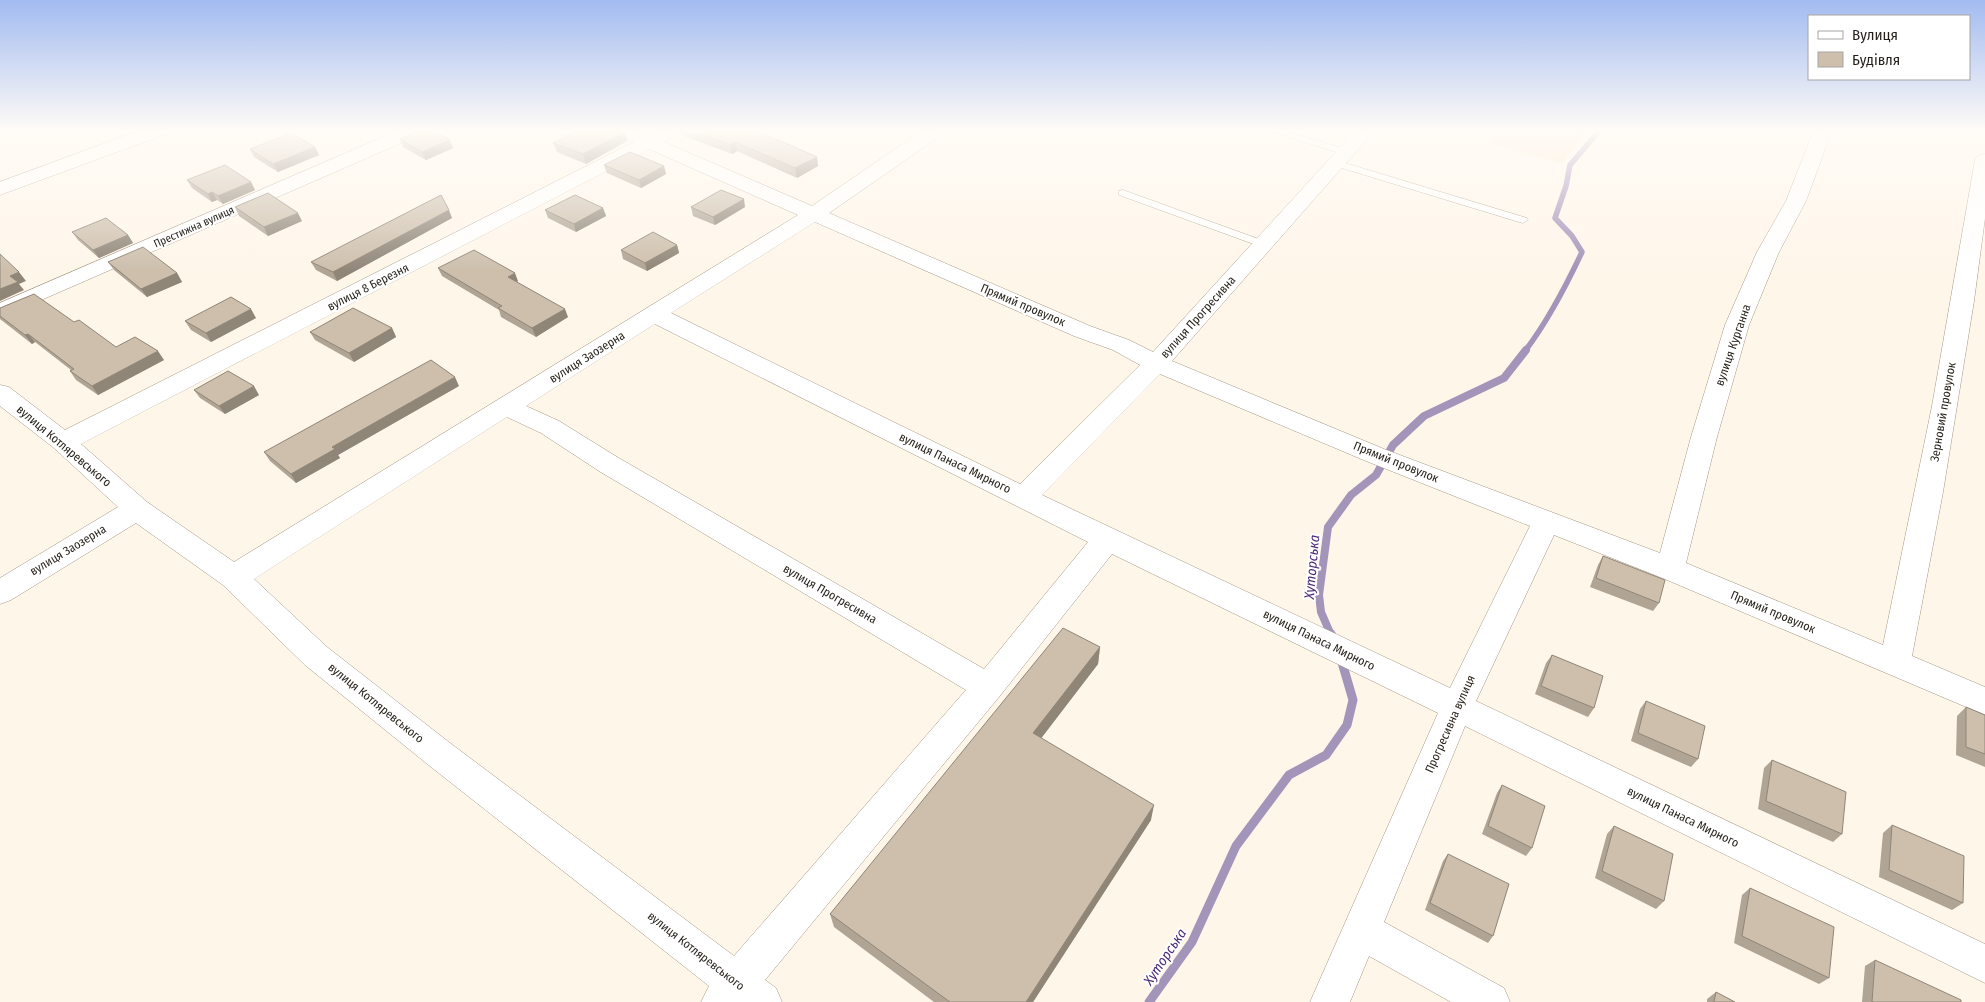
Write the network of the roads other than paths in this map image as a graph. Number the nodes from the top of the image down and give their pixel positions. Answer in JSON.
{"nodes":[{"id":1,"x":33,"y":177,"type":"edge"},
{"id":2,"x":309,"y":177,"type":"edge"},
{"id":3,"x":580,"y":177,"type":"edge"},
{"id":4,"x":727,"y":177,"type":"edge"},
{"id":5,"x":867,"y":177,"type":"edge"},
{"id":6,"x":1323,"y":177,"type":"edge"},
{"id":7,"x":1395,"y":177,"type":"edge"},
{"id":8,"x":1804,"y":177,"type":"edge"},
{"id":9,"x":1981,"y":177,"type":"edge"},
{"id":10,"x":0,"y":189,"type":"edge"},
{"id":11,"x":1123,"y":193,"type":"dead end"},
{"id":12,"x":812,"y":214,"type":"junction"},
{"id":13,"x":1523,"y":220,"type":"dead end"},
{"id":14,"x":1263,"y":244,"type":"junction"},
{"id":15,"x":0,"y":311,"type":"edge"},
{"id":16,"x":654,"y":314,"type":"junction"},
{"id":17,"x":1156,"y":363,"type":"junction"},
{"id":18,"x":0,"y":393,"type":"edge"},
{"id":19,"x":507,"y":407,"type":"junction"},
{"id":20,"x":63,"y":442,"type":"junction"},
{"id":21,"x":1023,"y":497,"type":"junction"},
{"id":22,"x":137,"y":509,"type":"junction"},
{"id":23,"x":1547,"y":521,"type":"junction"},
{"id":24,"x":1107,"y":539,"type":"junction"},
{"id":25,"x":1670,"y":569,"type":"junction"},
{"id":26,"x":233,"y":578,"type":"junction"},
{"id":27,"x":0,"y":592,"type":"edge"},
{"id":28,"x":1895,"y":662,"type":"junction"},
{"id":29,"x":988,"y":687,"type":"junction"},
{"id":30,"x":1985,"y":701,"type":"edge"},
{"id":31,"x":1457,"y":707,"type":"junction"},
{"id":32,"x":1361,"y":930,"type":"junction"},
{"id":33,"x":1985,"y":964,"type":"edge"},
{"id":34,"x":741,"y":996,"type":"edge"},
{"id":35,"x":1330,"y":1002,"type":"edge"},
{"id":36,"x":1490,"y":1002,"type":"edge"}],
"edges":[{"from":1,"to":10,"type":"street"},
{"from":2,"to":15,"type":"street","name":"Престижна вулиця"},
{"from":3,"to":20,"type":"street","name":"вулиця 8 Березня"},
{"from":4,"to":12,"type":"street","name":"Прямий провулок"},
{"from":5,"to":12,"type":"street","name":"вулиця Заозерна"},
{"from":6,"to":14,"type":"street","name":"вулиця Прогресивна"},
{"from":7,"to":13,"type":"lane"},
{"from":8,"to":25,"type":"street","name":"вулиця Курганна"},
{"from":9,"to":28,"type":"street","name":"Зерновий провулок"},
{"from":11,"to":14,"type":"lane"},
{"from":12,"to":16,"type":"street","name":"вулиця Заозерна"},
{"from":12,"to":17,"type":"street","name":"Прямий провулок"},
{"from":14,"to":17,"type":"street","name":"вулиця Прогресивна"},
{"from":16,"to":19,"type":"street","name":"вулиця Заозерна"},
{"from":16,"to":21,"type":"street","name":"вулиця Панаса Мирного"},
{"from":17,"to":21,"type":"street","name":"вулиця Прогресивна"},
{"from":17,"to":23,"type":"street","name":"Прямий провулок"},
{"from":18,"to":20,"type":"street","name":"вулиця Котляревського"},
{"from":19,"to":26,"type":"street","name":"вулиця Заозерна"},
{"from":19,"to":29,"type":"street","name":"вулиця Прогресивна"},
{"from":20,"to":22,"type":"street","name":"вулиця Котляревського"},
{"from":21,"to":24,"type":"street","name":"вулиця Панаса Мирного"},
{"from":22,"to":26,"type":"street","name":"вулиця Котляревського"},
{"from":22,"to":27,"type":"street","name":"вулиця Заозерна"},
{"from":23,"to":25,"type":"street","name":"Прямий провулок"},
{"from":23,"to":31,"type":"street","name":"Прогресивна вулиця"},
{"from":24,"to":29,"type":"street"},
{"from":24,"to":31,"type":"street","name":"вулиця Панаса Мирного"},
{"from":25,"to":28,"type":"street","name":"Прямий провулок"},
{"from":26,"to":34,"type":"street","name":"вулиця Котляревського"},
{"from":28,"to":30,"type":"street","name":"Прямий провулок"},
{"from":29,"to":34,"type":"street"},
{"from":31,"to":32,"type":"street","name":"Прогресивна вулиця"},
{"from":31,"to":33,"type":"street","name":"вулиця Панаса Мирного"},
{"from":32,"to":35,"type":"street","name":"Прогресивна вулиця"},
{"from":32,"to":36,"type":"street"}]}
